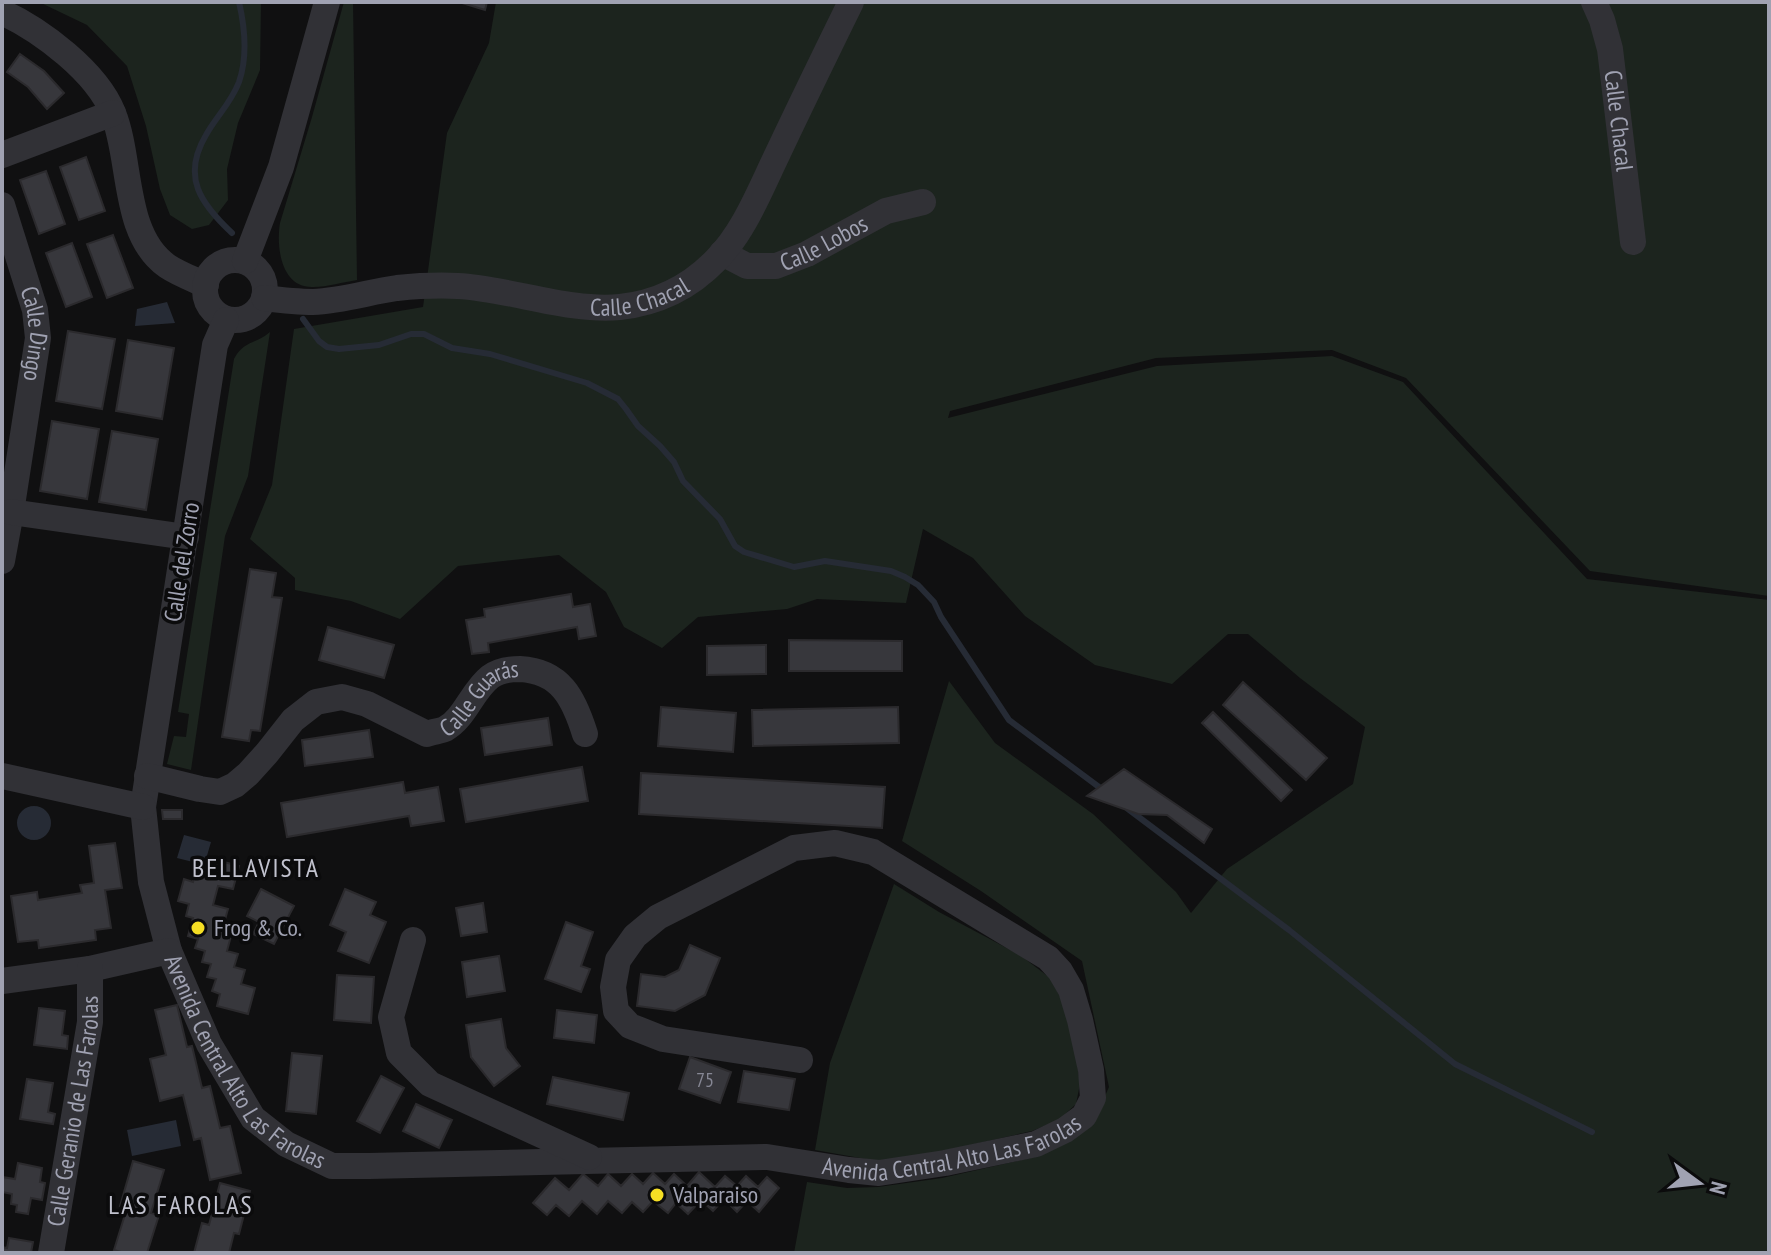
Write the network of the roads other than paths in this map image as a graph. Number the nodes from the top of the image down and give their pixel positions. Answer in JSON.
{"nodes":[{"id":1,"x":327,"y":2,"type":"edge"},
{"id":2,"x":851,"y":2,"type":"edge"},
{"id":3,"x":1594,"y":2,"type":"edge"},
{"id":4,"x":2,"y":12,"type":"edge"},
{"id":5,"x":113,"y":113,"type":"junction"},
{"id":6,"x":2,"y":155,"type":"edge"},
{"id":7,"x":923,"y":202,"type":"dead end"},
{"id":8,"x":2,"y":205,"type":"edge"},
{"id":9,"x":1633,"y":242,"type":"dead end"},
{"id":10,"x":722,"y":253,"type":"junction"},
{"id":11,"x":245,"y":261,"type":"junction"},
{"id":12,"x":206,"y":285,"type":"junction"},
{"id":13,"x":264,"y":298,"type":"junction"},
{"id":14,"x":226,"y":320,"type":"junction"},
{"id":15,"x":11,"y":512,"type":"junction"},
{"id":16,"x":186,"y":537,"type":"junction"},
{"id":17,"x":2,"y":561,"type":"edge"},
{"id":18,"x":585,"y":734,"type":"dead end"},
{"id":19,"x":2,"y":776,"type":"edge"},
{"id":20,"x":147,"y":776,"type":"junction"},
{"id":21,"x":143,"y":807,"type":"junction"},
{"id":22,"x":413,"y":940,"type":"dead end"},
{"id":23,"x":169,"y":951,"type":"junction"},
{"id":24,"x":90,"y":969,"type":"junction"},
{"id":25,"x":2,"y":981,"type":"edge"},
{"id":26,"x":800,"y":1060,"type":"dead end"},
{"id":27,"x":596,"y":1160,"type":"junction"},
{"id":28,"x":51,"y":1253,"type":"edge"}],
"edges":[{"from":1,"to":11,"type":"street"},
{"from":2,"to":10,"type":"street","name":"Calle Chacal"},
{"from":3,"to":9,"type":"street","name":"Calle Chacal"},
{"from":4,"to":5,"type":"street"},
{"from":5,"to":6,"type":"street"},
{"from":5,"to":12,"type":"street"},
{"from":7,"to":10,"type":"street","name":"Calle Lobos"},
{"from":8,"to":15,"type":"street","name":"Calle Dingo"},
{"from":10,"to":13,"type":"street","name":"Calle Chacal"},
{"from":11,"to":12,"type":"street"},
{"from":11,"to":13,"type":"street"},
{"from":12,"to":14,"type":"street"},
{"from":13,"to":14,"type":"street"},
{"from":14,"to":16,"type":"street","name":"Calle del Zorro"},
{"from":15,"to":16,"type":"street"},
{"from":15,"to":17,"type":"street","name":"Calle Dingo"},
{"from":16,"to":20,"type":"street","name":"Calle del Zorro"},
{"from":18,"to":20,"type":"street","name":"Calle Guarás"},
{"from":19,"to":21,"type":"street"},
{"from":20,"to":21,"type":"street","name":"Calle del Zorro"},
{"from":21,"to":23,"type":"street","name":"Avenida Central Alto Las Farolas"},
{"from":22,"to":27,"type":"street"},
{"from":23,"to":24,"type":"street"},
{"from":23,"to":27,"type":"street","name":"Avenida Central Alto Las Farolas"},
{"from":24,"to":25,"type":"street"},
{"from":24,"to":28,"type":"street","name":"Calle Geranio de Las Farolas"},
{"from":26,"to":27,"type":"street","name":"Avenida Central Alto Las Farolas"}]}
